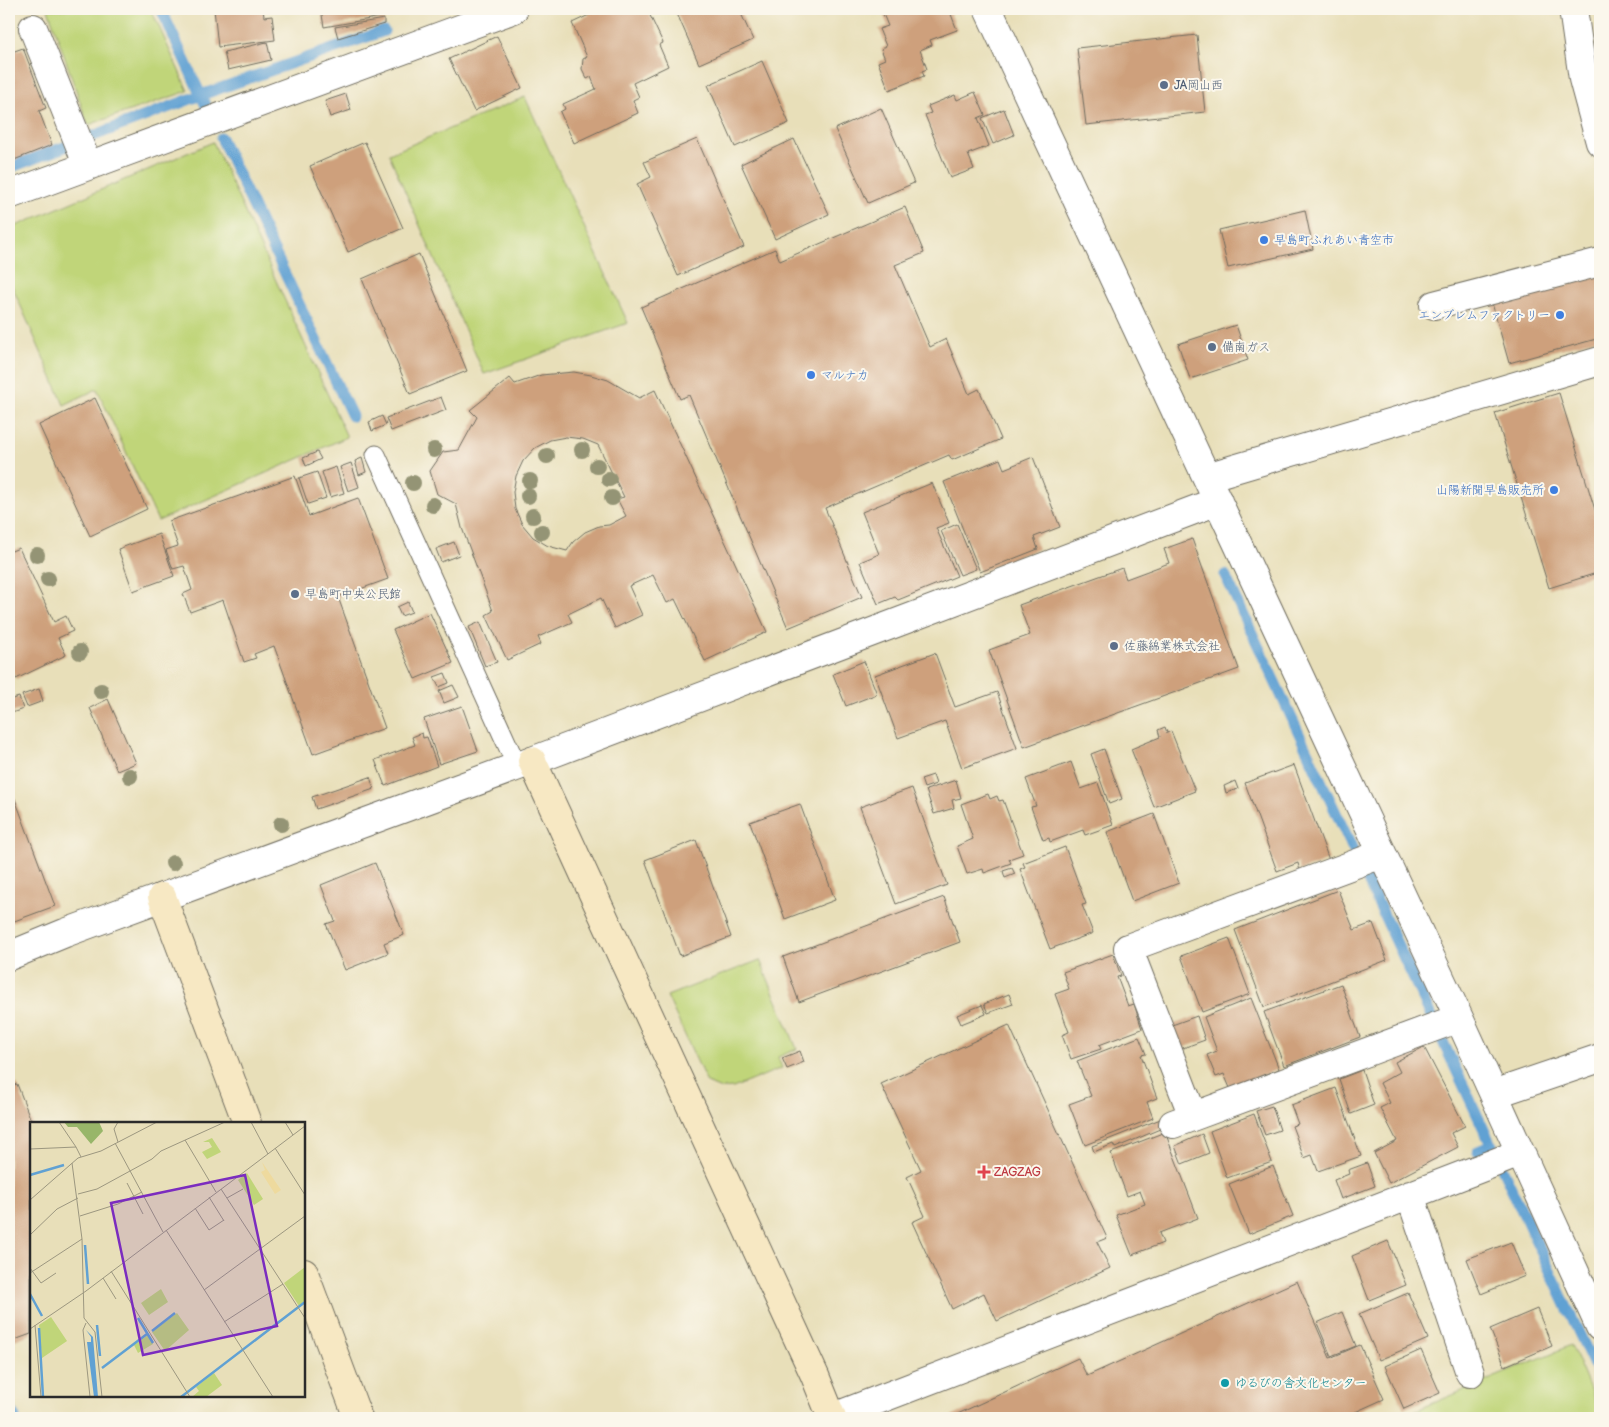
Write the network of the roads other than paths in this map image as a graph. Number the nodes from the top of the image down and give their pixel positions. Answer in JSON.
{"nodes":[{"id":1,"x":514,"y":9,"type":"edge"},
{"id":2,"x":988,"y":9,"type":"edge"},
{"id":3,"x":1573,"y":9,"type":"edge"},
{"id":4,"x":33,"y":28,"type":"dead end"},
{"id":5,"x":1600,"y":142,"type":"edge"},
{"id":6,"x":82,"y":150,"type":"junction"},
{"id":7,"x":9,"y":195,"type":"edge"},
{"id":8,"x":1600,"y":262,"type":"edge"},
{"id":9,"x":1434,"y":305,"type":"dead end"},
{"id":10,"x":1600,"y":361,"type":"edge"},
{"id":11,"x":376,"y":455,"type":"dead end"},
{"id":12,"x":1212,"y":489,"type":"junction"},
{"id":13,"x":524,"y":764,"type":"junction"},
{"id":14,"x":1378,"y":856,"type":"junction"},
{"id":15,"x":162,"y":897,"type":"junction"},
{"id":16,"x":9,"y":956,"type":"edge"},
{"id":17,"x":1454,"y":1020,"type":"junction"},
{"id":18,"x":1600,"y":1058,"type":"edge"},
{"id":19,"x":1494,"y":1094,"type":"junction"},
{"id":20,"x":247,"y":1122,"type":"edge"},
{"id":21,"x":1507,"y":1158,"type":"junction"},
{"id":22,"x":1410,"y":1195,"type":"junction"},
{"id":23,"x":305,"y":1276,"type":"edge"},
{"id":24,"x":1600,"y":1327,"type":"edge"},
{"id":25,"x":1470,"y":1373,"type":"dead end"},
{"id":26,"x":358,"y":1418,"type":"edge"},
{"id":27,"x":831,"y":1418,"type":"edge"}],
"edges":[{"from":1,"to":6,"type":"street"},
{"from":2,"to":12,"type":"street"},
{"from":3,"to":5,"type":"street"},
{"from":4,"to":6,"type":"street"},
{"from":6,"to":7,"type":"street"},
{"from":8,"to":9,"type":"street"},
{"from":10,"to":12,"type":"street"},
{"from":11,"to":13,"type":"lane"},
{"from":12,"to":13,"type":"street"},
{"from":12,"to":14,"type":"street"},
{"from":13,"to":15,"type":"street"},
{"from":13,"to":27,"type":"street"},
{"from":14,"to":17,"type":"street"},
{"from":14,"to":17,"type":"street"},
{"from":15,"to":16,"type":"street"},
{"from":15,"to":20,"type":"street"},
{"from":17,"to":19,"type":"street"},
{"from":18,"to":19,"type":"street"},
{"from":19,"to":21,"type":"street"},
{"from":21,"to":22,"type":"street"},
{"from":21,"to":24,"type":"street"},
{"from":22,"to":25,"type":"street"},
{"from":22,"to":27,"type":"street"},
{"from":23,"to":26,"type":"street"}]}
